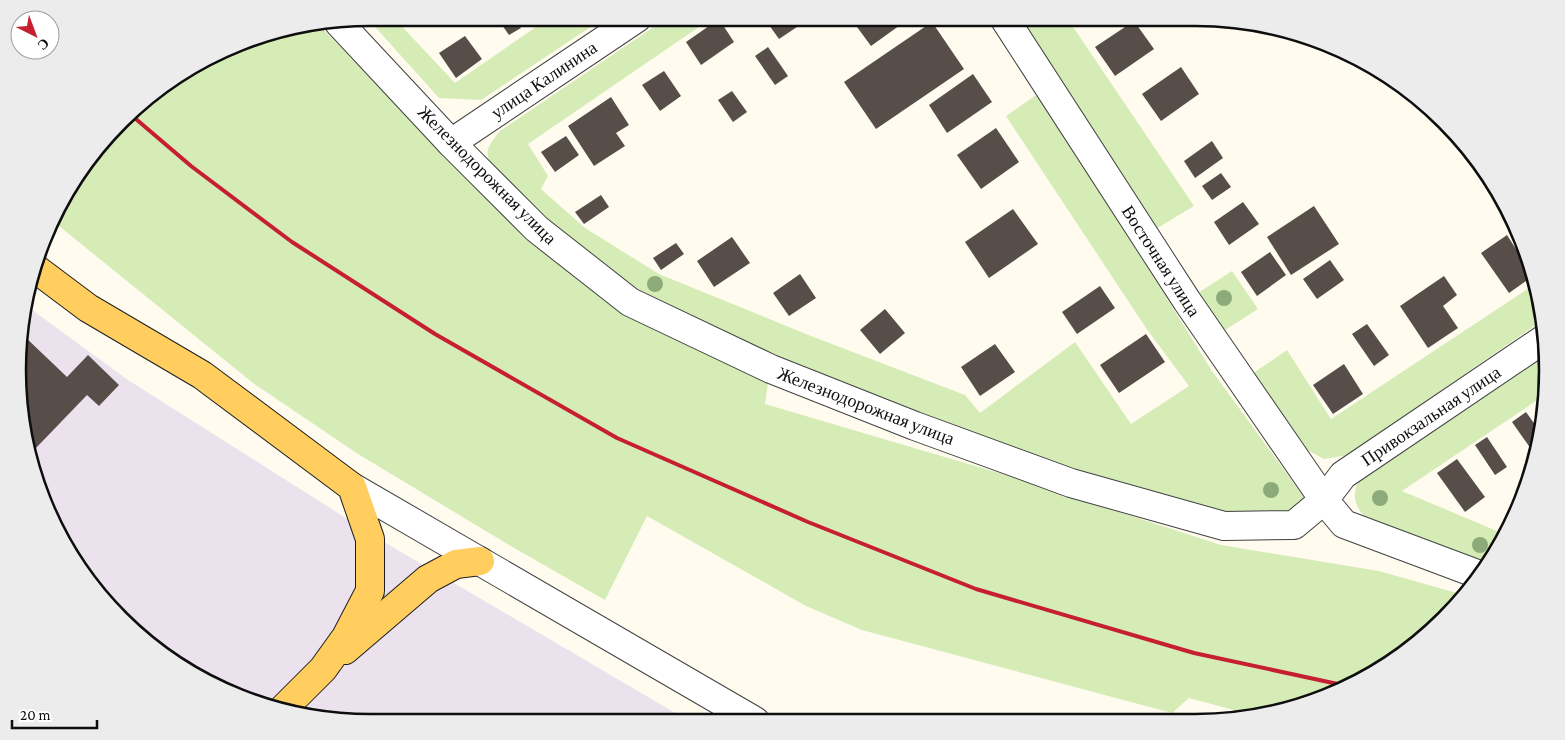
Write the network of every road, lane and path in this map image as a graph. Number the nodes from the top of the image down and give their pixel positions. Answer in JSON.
{"nodes":[{"id":1,"x":625,"y":26,"type":"edge"},
{"id":2,"x":1009,"y":26,"type":"edge"},
{"id":3,"x":343,"y":27,"type":"edge"},
{"id":4,"x":451,"y":143,"type":"junction"},
{"id":5,"x":40,"y":272,"type":"edge"},
{"id":6,"x":1538,"y":343,"type":"edge"},
{"id":7,"x":352,"y":487,"type":"junction"},
{"id":8,"x":1324,"y":500,"type":"junction"},
{"id":9,"x":480,"y":561,"type":"junction"},
{"id":10,"x":1473,"y":572,"type":"edge"},
{"id":11,"x":323,"y":669,"type":"junction"},
{"id":12,"x":288,"y":704,"type":"edge"},
{"id":13,"x":743,"y":714,"type":"edge"}],
"edges":[{"from":1,"to":4,"type":"street","name":"улица Калинина"},
{"from":2,"to":8,"type":"street","name":"Восточная улица"},
{"from":3,"to":4,"type":"street","name":"Железнодорожная улица"},
{"from":4,"to":8,"type":"street","name":"Железнодорожная улица"},
{"from":5,"to":7,"type":"main road"},
{"from":6,"to":8,"type":"street","name":"Привокзальная улица"},
{"from":7,"to":9,"type":"street"},
{"from":7,"to":11,"type":"main road"},
{"from":8,"to":10,"type":"street"},
{"from":9,"to":11,"type":"main road"},
{"from":9,"to":13,"type":"street"},
{"from":11,"to":12,"type":"main road"}]}
